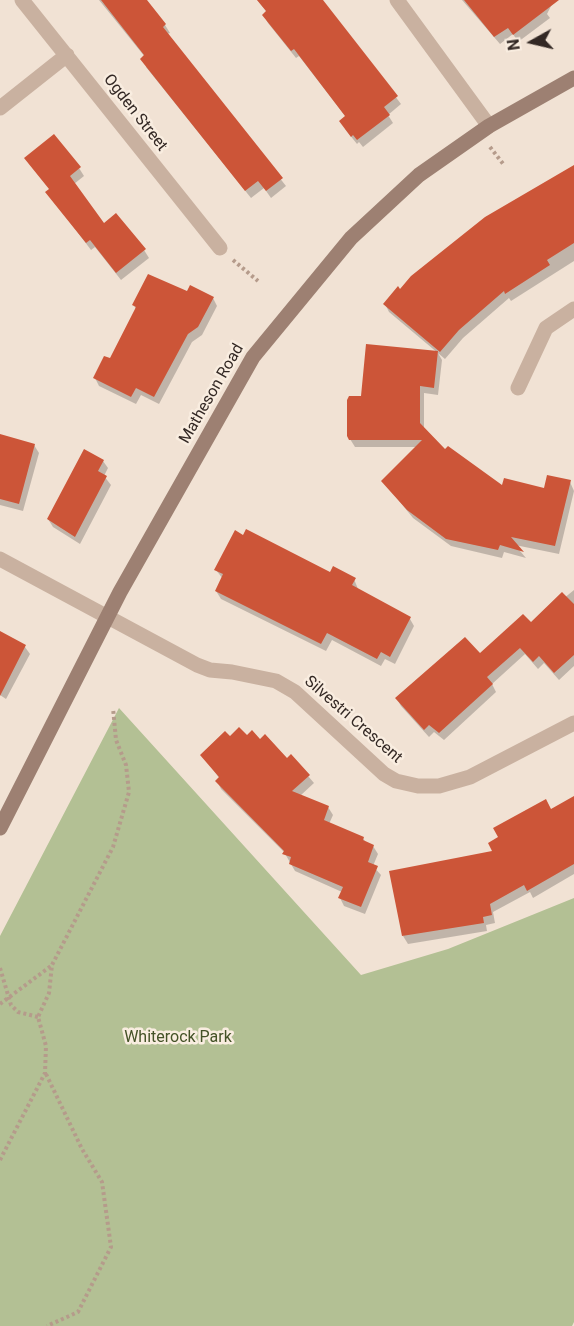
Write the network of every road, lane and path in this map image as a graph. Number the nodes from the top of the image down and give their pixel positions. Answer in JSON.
{"nodes":[{"id":1,"x":22,"y":0,"type":"edge"},
{"id":2,"x":398,"y":0,"type":"edge"},
{"id":3,"x":67,"y":55,"type":"junction"},
{"id":4,"x":574,"y":78,"type":"edge"},
{"id":5,"x":0,"y":108,"type":"edge"},
{"id":6,"x":489,"y":126,"type":"junction"},
{"id":7,"x":220,"y":248,"type":"joint"},
{"id":8,"x":258,"y":281,"type":"dead end"},
{"id":9,"x":574,"y":309,"type":"edge"},
{"id":10,"x":518,"y":388,"type":"dead end"},
{"id":11,"x":0,"y":559,"type":"edge"},
{"id":12,"x":110,"y":616,"type":"junction"},
{"id":13,"x":112,"y":708,"type":"dead end"},
{"id":14,"x":574,"y":723,"type":"edge"},
{"id":15,"x":0,"y":828,"type":"edge"},
{"id":16,"x":52,"y":965,"type":"junction"},
{"id":17,"x":0,"y":968,"type":"edge"},
{"id":18,"x":9,"y":996,"type":"junction"},
{"id":19,"x":0,"y":1004,"type":"edge"},
{"id":20,"x":38,"y":1017,"type":"junction"},
{"id":21,"x":45,"y":1073,"type":"junction"},
{"id":22,"x":0,"y":1160,"type":"edge"},
{"id":23,"x":47,"y":1326,"type":"edge"}],
"edges":[{"from":1,"to":3,"type":"street","name":"Ogden Street"},
{"from":2,"to":6,"type":"street"},
{"from":3,"to":5,"type":"street"},
{"from":3,"to":7,"type":"street","name":"Ogden Street"},
{"from":4,"to":6,"type":"street","name":"Matheson Road"},
{"from":6,"to":12,"type":"street","name":"Matheson Road"},
{"from":7,"to":8,"type":"path"},
{"from":9,"to":10,"type":"street"},
{"from":11,"to":12,"type":"street","name":"Silvestri Crescent"},
{"from":12,"to":14,"type":"street","name":"Silvestri Crescent"},
{"from":12,"to":15,"type":"street","name":"Matheson Road"},
{"from":13,"to":16,"type":"path"},
{"from":16,"to":18,"type":"path"},
{"from":16,"to":20,"type":"path"},
{"from":17,"to":18,"type":"path"},
{"from":18,"to":19,"type":"path"},
{"from":18,"to":20,"type":"path"},
{"from":20,"to":21,"type":"path"},
{"from":21,"to":22,"type":"path"},
{"from":21,"to":23,"type":"path"}]}
